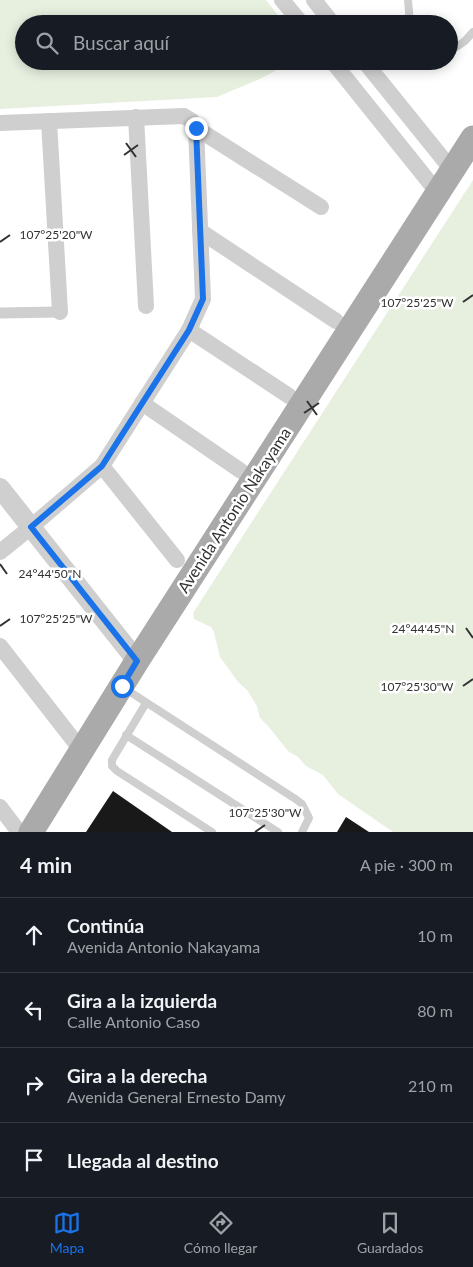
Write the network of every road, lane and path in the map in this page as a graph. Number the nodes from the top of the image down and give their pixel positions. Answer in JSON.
{"nodes":[{"id":1,"x":282,"y":0,"type":"edge"},
{"id":2,"x":314,"y":0,"type":"edge"},
{"id":3,"x":408,"y":0,"type":"edge"},
{"id":4,"x":294,"y":15,"type":"edge"},
{"id":5,"x":326,"y":15,"type":"edge"},
{"id":6,"x":409,"y":15,"type":"edge"},
{"id":7,"x":473,"y":32,"type":"edge"},
{"id":8,"x":458,"y":46,"type":"edge"},
{"id":9,"x":339,"y":70,"type":"edge"},
{"id":10,"x":371,"y":70,"type":"edge"},
{"id":11,"x":136,"y":117,"type":"junction"},
{"id":12,"x":49,"y":121,"type":"junction"},
{"id":13,"x":0,"y":123,"type":"edge"},
{"id":14,"x":196,"y":128,"type":"junction"},
{"id":15,"x":473,"y":138,"type":"edge"},
{"id":16,"x":452,"y":170,"type":"junction"},
{"id":17,"x":438,"y":192,"type":"junction"},
{"id":18,"x":320,"y":207,"type":"dead end"},
{"id":19,"x":200,"y":231,"type":"junction"},
{"id":20,"x":146,"y":306,"type":"dead end"},
{"id":21,"x":60,"y":312,"type":"joint"},
{"id":22,"x":0,"y":313,"type":"edge"},
{"id":23,"x":336,"y":320,"type":"dead end"},
{"id":24,"x":189,"y":330,"type":"junction"},
{"id":25,"x":289,"y":396,"type":"dead end"},
{"id":26,"x":142,"y":403,"type":"junction"},
{"id":27,"x":102,"y":466,"type":"junction"},
{"id":28,"x":242,"y":471,"type":"dead end"},
{"id":29,"x":0,"y":488,"type":"edge"},
{"id":30,"x":31,"y":527,"type":"junction"},
{"id":31,"x":0,"y":552,"type":"edge"},
{"id":32,"x":177,"y":560,"type":"dead end"},
{"id":33,"x":0,"y":646,"type":"edge"},
{"id":34,"x":137,"y":661,"type":"junction"},
{"id":35,"x":122,"y":686,"type":"junction"},
{"id":36,"x":146,"y":703,"type":"junction"},
{"id":37,"x":126,"y":735,"type":"junction"},
{"id":38,"x":82,"y":751,"type":"junction"},
{"id":39,"x":0,"y":807,"type":"edge"},
{"id":40,"x":19,"y":832,"type":"edge"},
{"id":41,"x":31,"y":832,"type":"edge"},
{"id":42,"x":212,"y":832,"type":"edge"},
{"id":43,"x":278,"y":832,"type":"edge"},
{"id":44,"x":302,"y":832,"type":"edge"}],
"edges":[{"from":1,"to":4,"type":"street"},
{"from":2,"to":5,"type":"street"},
{"from":3,"to":6,"type":"lane"},
{"from":7,"to":8,"type":"lane"},
{"from":9,"to":17,"type":"street"},
{"from":10,"to":16,"type":"street"},
{"from":11,"to":12,"type":"street"},
{"from":11,"to":14,"type":"street"},
{"from":11,"to":20,"type":"street"},
{"from":12,"to":13,"type":"street"},
{"from":12,"to":21,"type":"street"},
{"from":14,"to":18,"type":"street"},
{"from":14,"to":19,"type":"street"},
{"from":15,"to":16,"type":"main road","name":"Avenida Antonio Nakayama"},
{"from":16,"to":17,"type":"main road","name":"Avenida Antonio Nakayama"},
{"from":17,"to":34,"type":"main road","name":"Avenida Antonio Nakayama"},
{"from":19,"to":23,"type":"street"},
{"from":19,"to":24,"type":"street"},
{"from":21,"to":22,"type":"street"},
{"from":24,"to":25,"type":"street"},
{"from":24,"to":26,"type":"street"},
{"from":26,"to":27,"type":"street"},
{"from":26,"to":28,"type":"street"},
{"from":27,"to":30,"type":"street"},
{"from":27,"to":32,"type":"street"},
{"from":29,"to":30,"type":"street"},
{"from":30,"to":31,"type":"street"},
{"from":30,"to":34,"type":"street"},
{"from":33,"to":38,"type":"street"},
{"from":34,"to":35,"type":"main road","name":"Avenida Antonio Nakayama"},
{"from":35,"to":36,"type":"lane"},
{"from":35,"to":38,"type":"main road","name":"Avenida Antonio Nakayama"},
{"from":36,"to":37,"type":"lane"},
{"from":36,"to":44,"type":"lane"},
{"from":37,"to":42,"type":"lane"},
{"from":37,"to":43,"type":"lane"},
{"from":38,"to":41,"type":"main road","name":"Avenida Antonio Nakayama"},
{"from":39,"to":40,"type":"street"}]}
